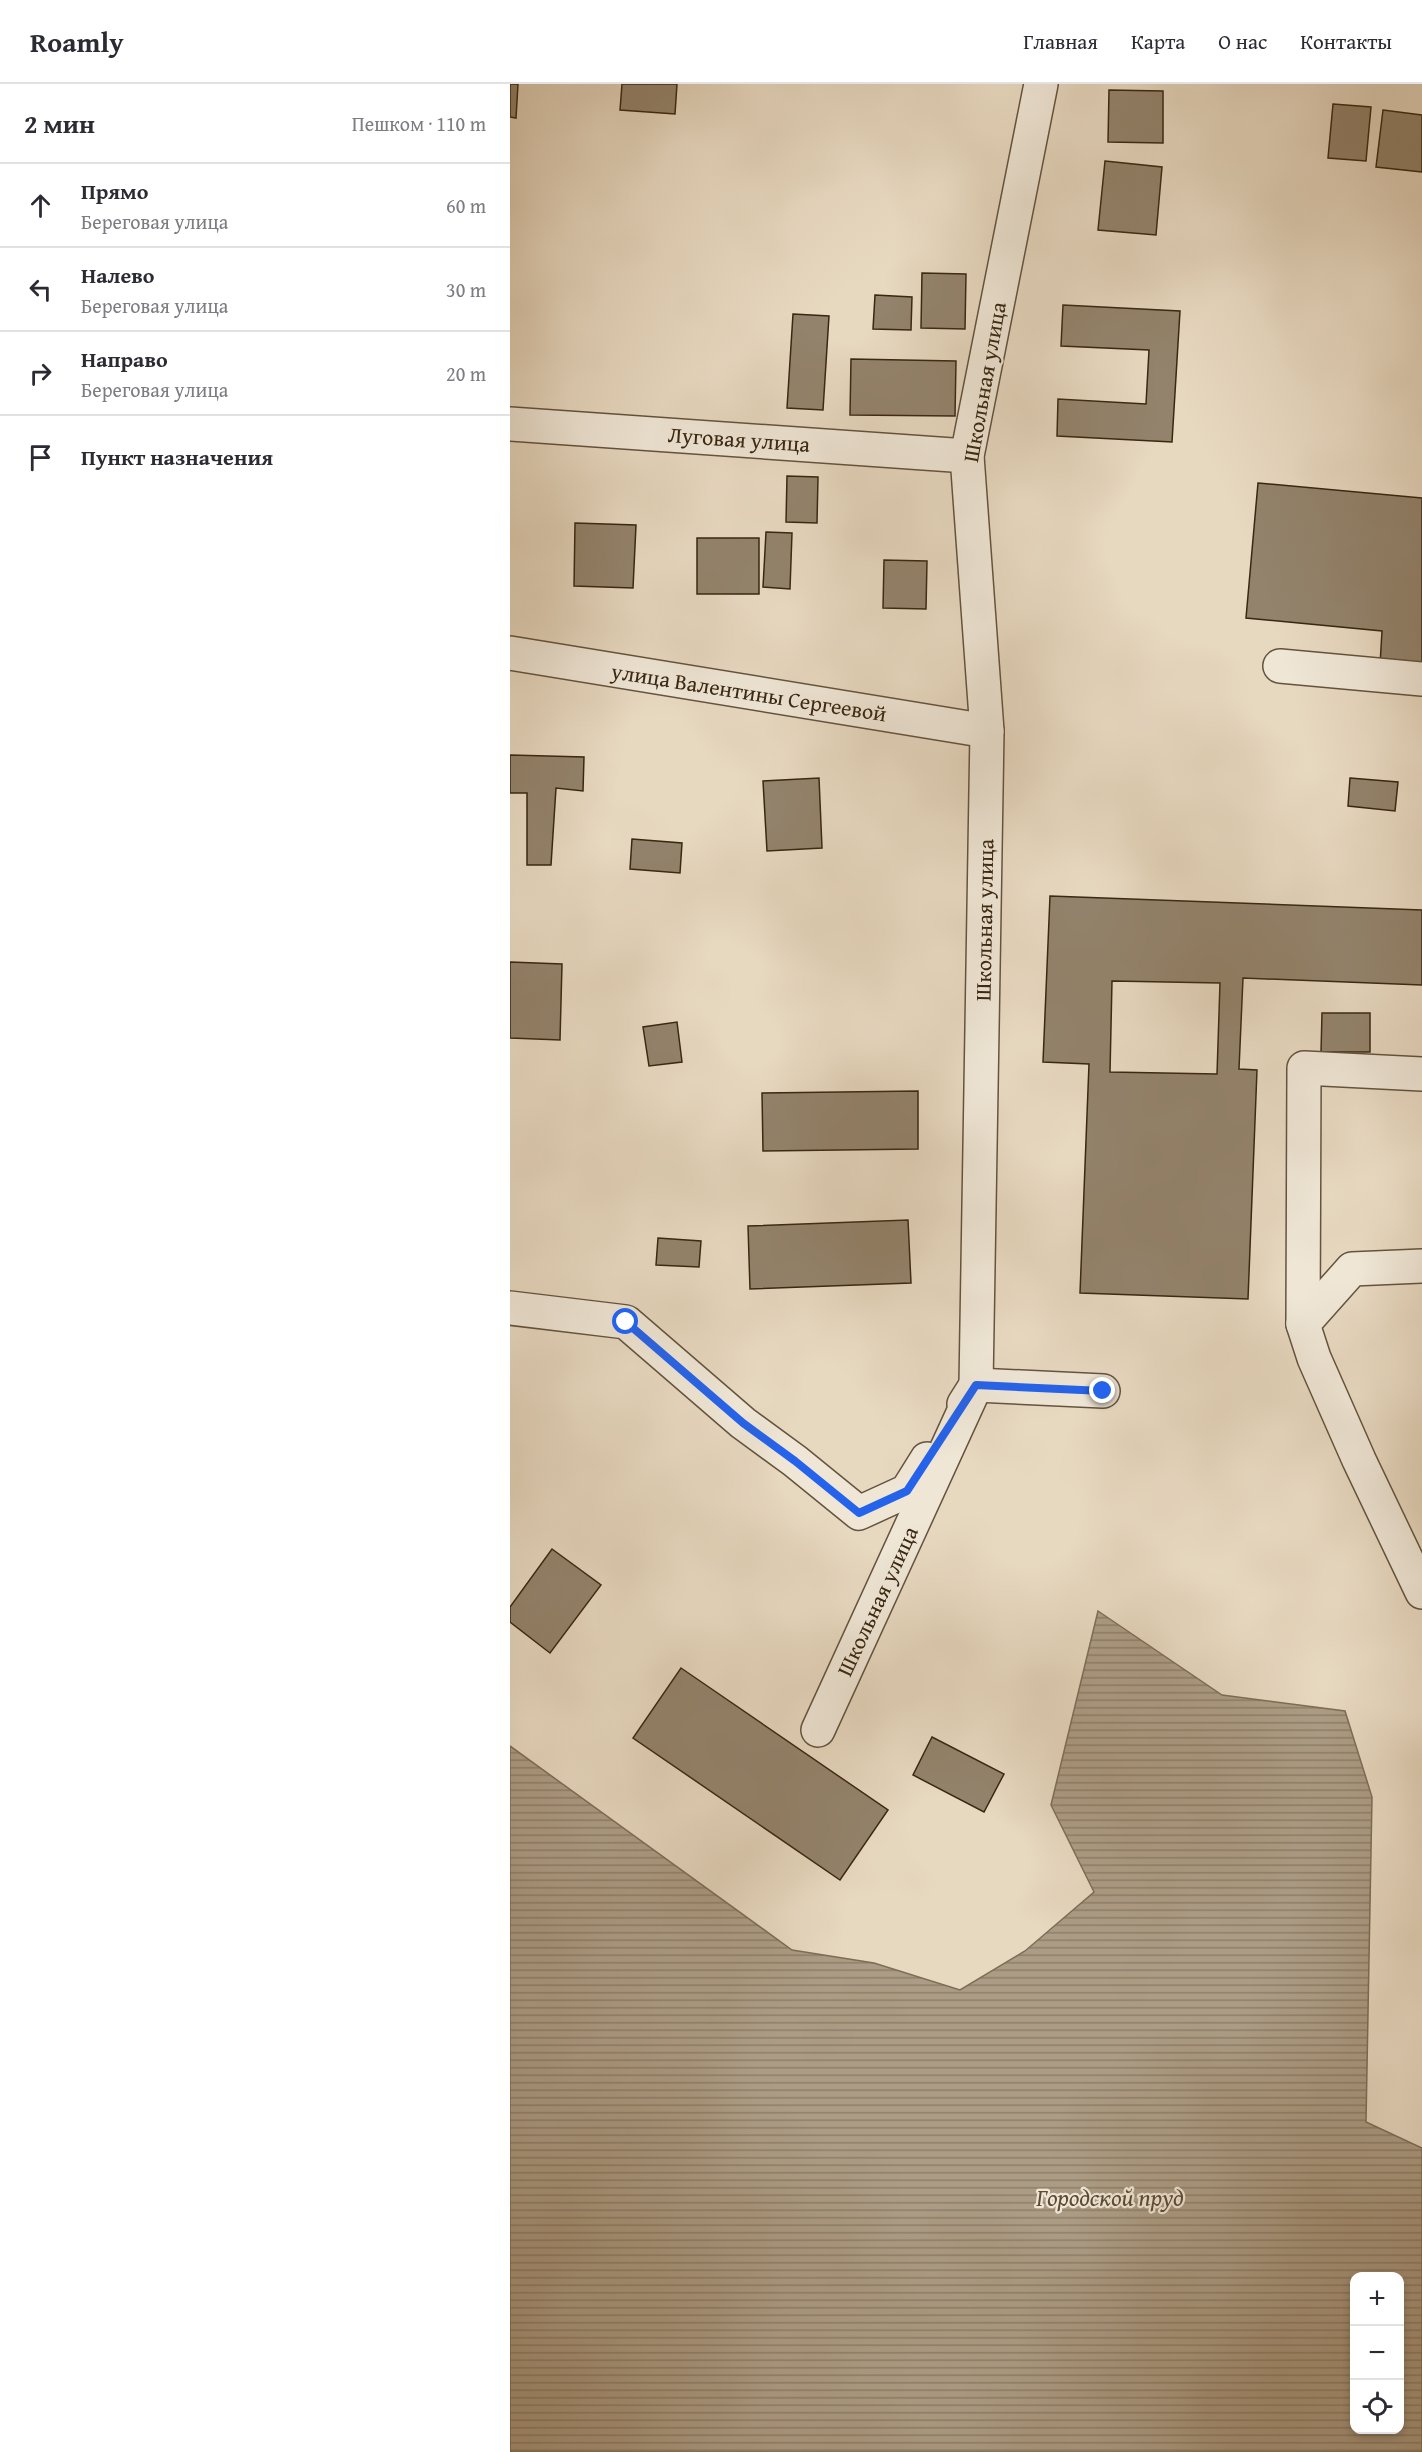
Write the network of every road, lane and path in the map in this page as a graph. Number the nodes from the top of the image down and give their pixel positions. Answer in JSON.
{"nodes":[{"id":1,"x":1041,"y":84,"type":"edge"},
{"id":2,"x":510,"y":424,"type":"edge"},
{"id":3,"x":967,"y":456,"type":"junction"},
{"id":4,"x":510,"y":653,"type":"edge"},
{"id":5,"x":1280,"y":666,"type":"dead end"},
{"id":6,"x":1422,"y":679,"type":"edge"},
{"id":7,"x":987,"y":731,"type":"junction"},
{"id":8,"x":1422,"y":1074,"type":"edge"},
{"id":9,"x":1422,"y":1266,"type":"edge"},
{"id":10,"x":510,"y":1308,"type":"edge"},
{"id":11,"x":1303,"y":1324,"type":"junction"},
{"id":12,"x":976,"y":1385,"type":"junction"},
{"id":13,"x":1103,"y":1391,"type":"dead end"},
{"id":14,"x":1422,"y":1592,"type":"edge"},
{"id":15,"x":818,"y":1730,"type":"dead end"}],
"edges":[{"from":1,"to":3,"type":"street","name":"Школьная улица"},
{"from":2,"to":3,"type":"street","name":"Луговая улица"},
{"from":3,"to":7,"type":"street","name":"Школьная улица"},
{"from":4,"to":7,"type":"street","name":"улица Валентины Сергеевой"},
{"from":5,"to":6,"type":"street"},
{"from":7,"to":12,"type":"street","name":"Школьная улица"},
{"from":8,"to":11,"type":"street"},
{"from":9,"to":11,"type":"street"},
{"from":10,"to":12,"type":"street"},
{"from":11,"to":14,"type":"street"},
{"from":12,"to":13,"type":"street"},
{"from":12,"to":15,"type":"street","name":"Школьная улица"}]}
